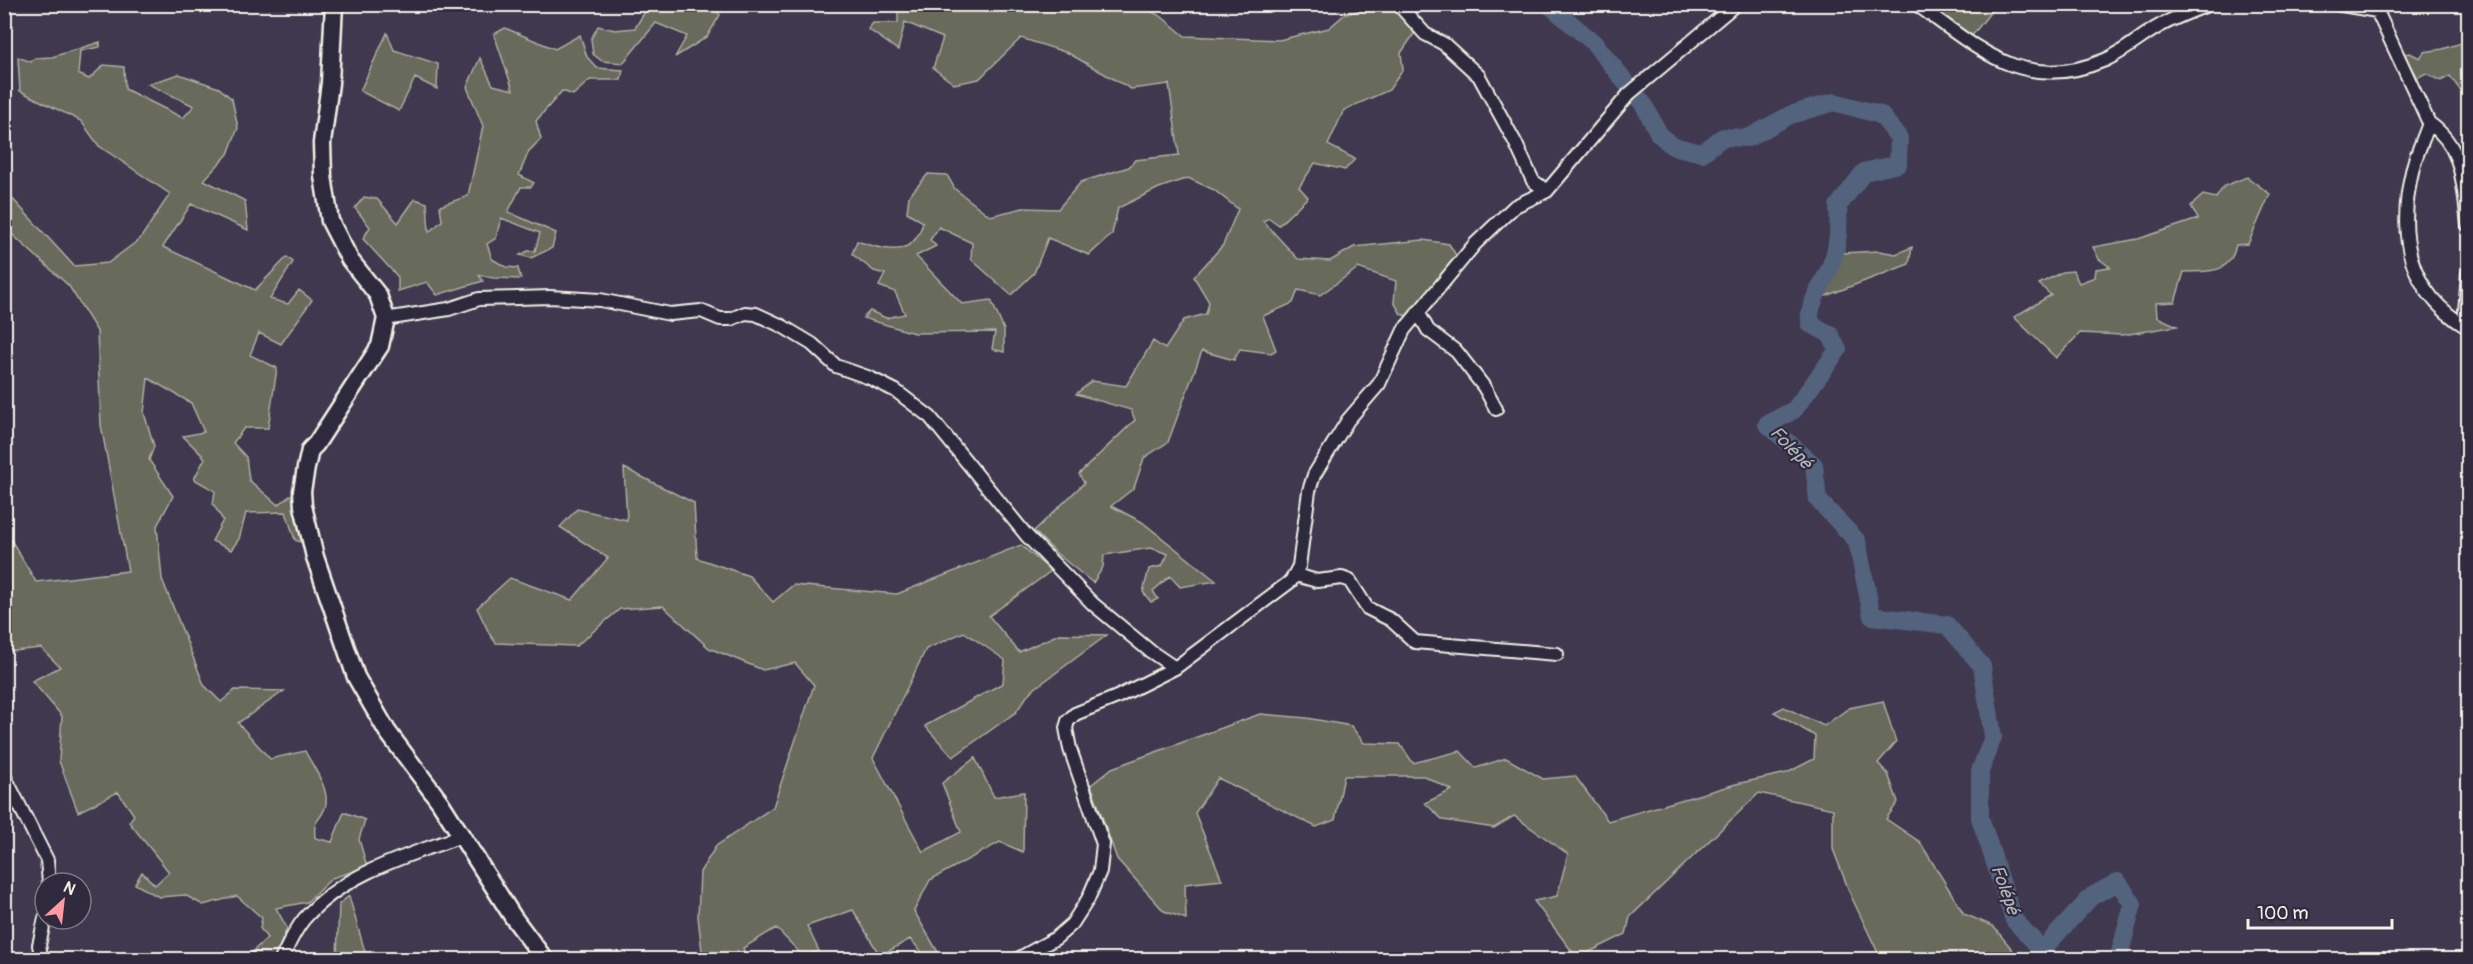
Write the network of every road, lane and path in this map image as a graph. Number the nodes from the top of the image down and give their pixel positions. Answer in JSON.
{"nodes":[{"id":1,"x":1398,"y":4,"type":"edge"},
{"id":2,"x":1736,"y":4,"type":"edge"},
{"id":3,"x":1916,"y":4,"type":"edge"},
{"id":4,"x":2210,"y":4,"type":"edge"},
{"id":5,"x":2336,"y":4,"type":"edge"},
{"id":6,"x":335,"y":5,"type":"edge"},
{"id":7,"x":2376,"y":8,"type":"edge"},
{"id":8,"x":2428,"y":123,"type":"junction"},
{"id":9,"x":1547,"y":190,"type":"junction"},
{"id":10,"x":2469,"y":225,"type":"edge"},
{"id":11,"x":2469,"y":273,"type":"edge"},
{"id":12,"x":1418,"y":312,"type":"junction"},
{"id":13,"x":385,"y":319,"type":"junction"},
{"id":14,"x":2466,"y":326,"type":"edge"},
{"id":15,"x":1496,"y":409,"type":"dead end"},
{"id":16,"x":1296,"y":575,"type":"junction"},
{"id":17,"x":1557,"y":654,"type":"dead end"},
{"id":18,"x":1175,"y":668,"type":"junction"},
{"id":19,"x":4,"y":775,"type":"edge"},
{"id":20,"x":462,"y":836,"type":"junction"},
{"id":21,"x":47,"y":871,"type":"edge"},
{"id":22,"x":42,"y":931,"type":"edge"},
{"id":23,"x":42,"y":960,"type":"edge"},
{"id":24,"x":281,"y":960,"type":"edge"},
{"id":25,"x":545,"y":960,"type":"edge"},
{"id":26,"x":1016,"y":960,"type":"edge"}],
"edges":[{"from":1,"to":9,"type":"street"},
{"from":2,"to":9,"type":"street"},
{"from":3,"to":4,"type":"street"},
{"from":5,"to":7,"type":"street"},
{"from":6,"to":13,"type":"street"},
{"from":7,"to":8,"type":"street"},
{"from":8,"to":10,"type":"street"},
{"from":8,"to":14,"type":"street"},
{"from":9,"to":12,"type":"street"},
{"from":11,"to":14,"type":"street"},
{"from":12,"to":15,"type":"street"},
{"from":12,"to":16,"type":"street"},
{"from":13,"to":18,"type":"street"},
{"from":13,"to":20,"type":"street"},
{"from":16,"to":17,"type":"street"},
{"from":16,"to":18,"type":"street"},
{"from":18,"to":26,"type":"street"},
{"from":19,"to":21,"type":"street"},
{"from":20,"to":24,"type":"street"},
{"from":20,"to":25,"type":"street"},
{"from":22,"to":23,"type":"street"}]}
